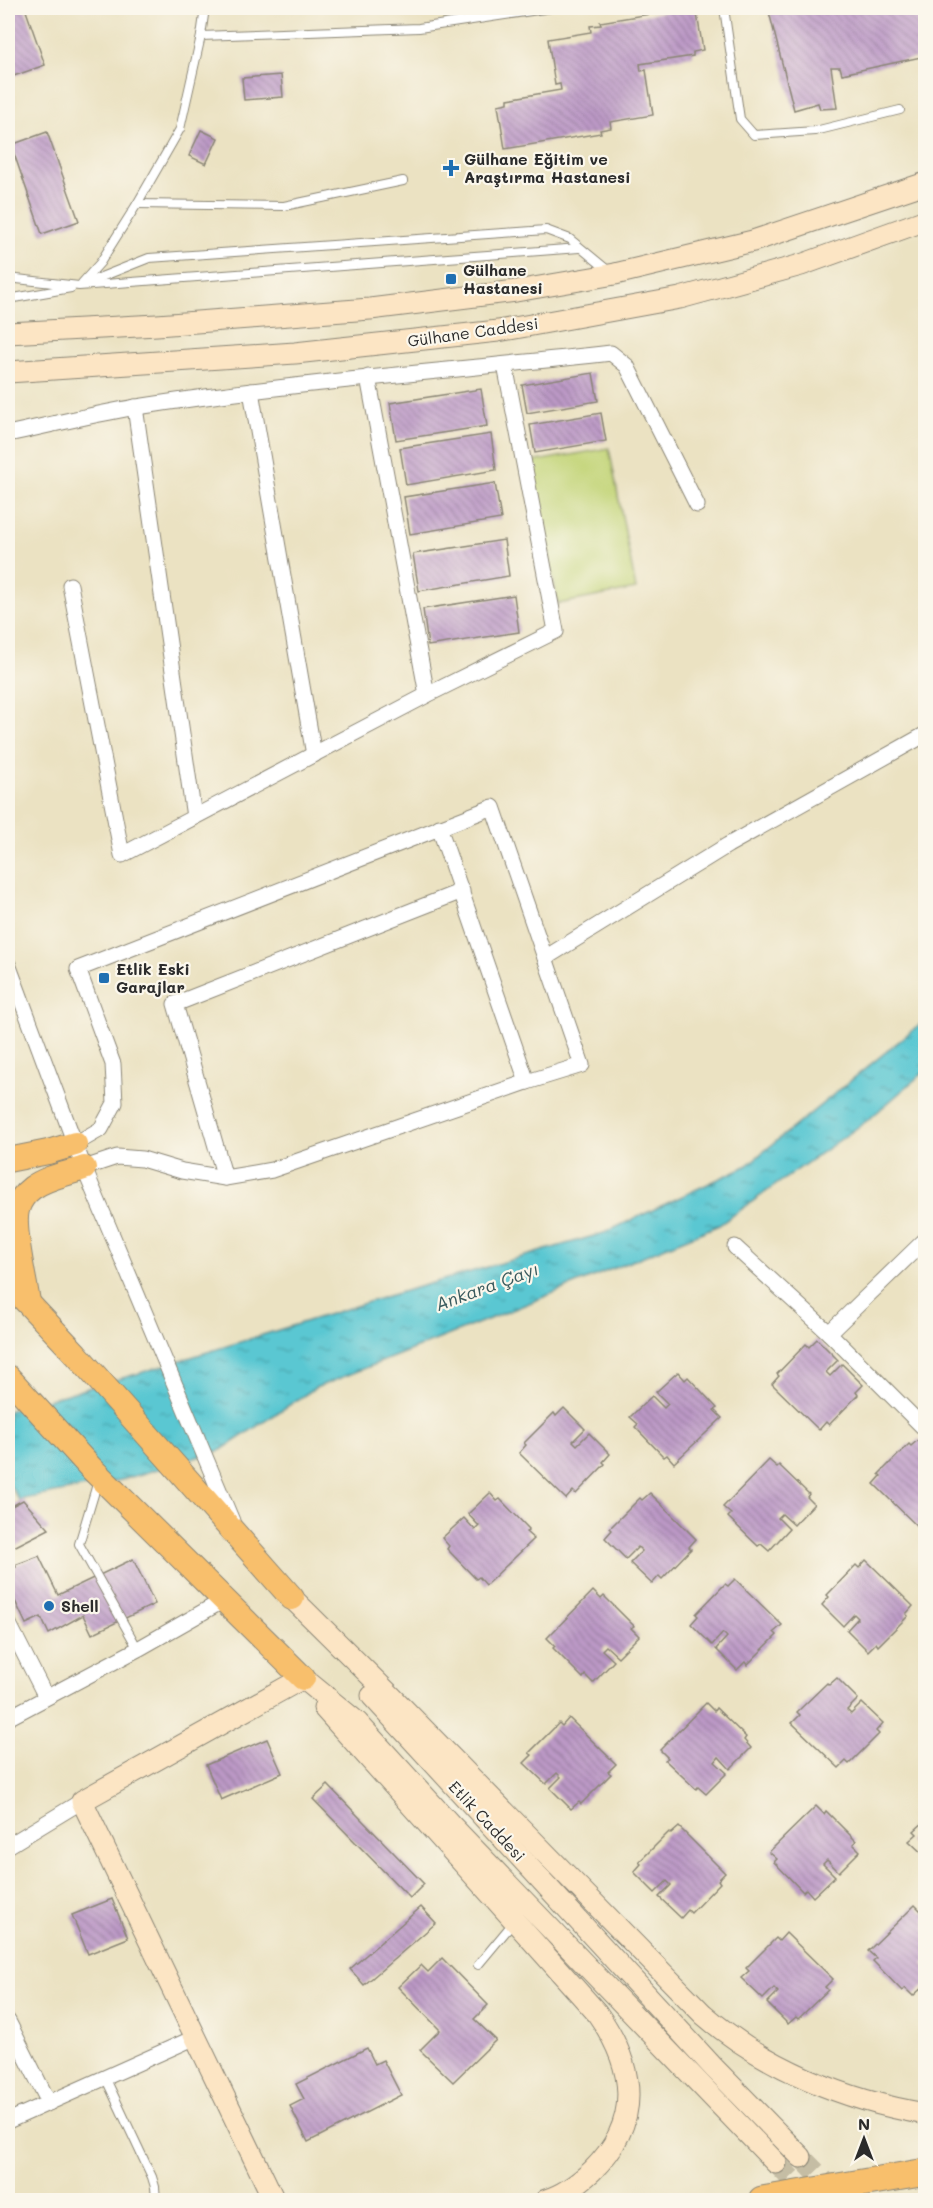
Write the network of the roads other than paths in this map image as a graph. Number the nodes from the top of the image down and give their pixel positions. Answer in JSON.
{"nodes":[{"id":1,"x":205,"y":8,"type":"edge"},
{"id":2,"x":551,"y":8,"type":"edge"},
{"id":3,"x":724,"y":8,"type":"edge"},
{"id":4,"x":201,"y":36,"type":"junction"},
{"id":5,"x":900,"y":110,"type":"dead end"},
{"id":6,"x":403,"y":181,"type":"dead end"},
{"id":7,"x":926,"y":183,"type":"edge"},
{"id":8,"x":137,"y":204,"type":"junction"},
{"id":9,"x":926,"y":220,"type":"edge"},
{"id":10,"x":579,"y":248,"type":"junction"},
{"id":11,"x":614,"y":275,"type":"junction"},
{"id":12,"x":8,"y":278,"type":"edge"},
{"id":13,"x":79,"y":286,"type":"junction"},
{"id":14,"x":8,"y":299,"type":"edge"},
{"id":15,"x":8,"y":333,"type":"edge"},
{"id":16,"x":505,"y":365,"type":"junction"},
{"id":17,"x":8,"y":372,"type":"edge"},
{"id":18,"x":368,"y":377,"type":"junction"},
{"id":19,"x":251,"y":391,"type":"junction"},
{"id":20,"x":135,"y":407,"type":"junction"},
{"id":21,"x":8,"y":434,"type":"edge"},
{"id":22,"x":697,"y":505,"type":"dead end"},
{"id":23,"x":70,"y":585,"type":"dead end"},
{"id":24,"x":427,"y":695,"type":"junction"},
{"id":25,"x":926,"y":734,"type":"edge"},
{"id":26,"x":314,"y":755,"type":"junction"},
{"id":27,"x":194,"y":817,"type":"junction"},
{"id":28,"x":439,"y":827,"type":"junction"},
{"id":29,"x":462,"y":891,"type":"junction"},
{"id":30,"x":545,"y":958,"type":"junction"},
{"id":31,"x":8,"y":964,"type":"edge"},
{"id":32,"x":526,"y":1082,"type":"junction"},
{"id":33,"x":75,"y":1144,"type":"junction"},
{"id":34,"x":8,"y":1160,"type":"edge"},
{"id":35,"x":84,"y":1168,"type":"junction"},
{"id":36,"x":225,"y":1178,"type":"junction"},
{"id":37,"x":926,"y":1239,"type":"edge"},
{"id":38,"x":735,"y":1247,"type":"dead end"},
{"id":39,"x":8,"y":1282,"type":"edge"},
{"id":40,"x":28,"y":1302,"type":"junction"},
{"id":41,"x":829,"y":1333,"type":"junction"},
{"id":42,"x":8,"y":1377,"type":"edge"},
{"id":43,"x":926,"y":1430,"type":"edge"},
{"id":44,"x":100,"y":1477,"type":"junction"},
{"id":45,"x":240,"y":1540,"type":"junction"},
{"id":46,"x":292,"y":1598,"type":"junction"},
{"id":47,"x":224,"y":1600,"type":"junction"},
{"id":48,"x":8,"y":1622,"type":"edge"},
{"id":49,"x":138,"y":1649,"type":"junction"},
{"id":50,"x":303,"y":1678,"type":"junction"},
{"id":51,"x":46,"y":1697,"type":"junction"},
{"id":52,"x":8,"y":1718,"type":"edge"},
{"id":53,"x":82,"y":1801,"type":"junction"},
{"id":54,"x":8,"y":1846,"type":"edge"},
{"id":55,"x":514,"y":1922,"type":"junction"},
{"id":56,"x":478,"y":1965,"type":"dead end"},
{"id":57,"x":8,"y":2021,"type":"edge"},
{"id":58,"x":196,"y":2037,"type":"junction"},
{"id":59,"x":105,"y":2078,"type":"junction"},
{"id":60,"x":49,"y":2103,"type":"junction"},
{"id":61,"x":926,"y":2114,"type":"edge"},
{"id":62,"x":8,"y":2121,"type":"edge"},
{"id":63,"x":801,"y":2157,"type":"tunnel mouth"},
{"id":64,"x":926,"y":2160,"type":"edge"},
{"id":65,"x":776,"y":2163,"type":"tunnel mouth"},
{"id":66,"x":926,"y":2172,"type":"edge"},
{"id":67,"x":814,"y":2191,"type":"junction"},
{"id":68,"x":156,"y":2200,"type":"edge"},
{"id":69,"x":274,"y":2200,"type":"edge"},
{"id":70,"x":546,"y":2200,"type":"edge"},
{"id":71,"x":762,"y":2200,"type":"edge"}],
"edges":[{"from":1,"to":4,"type":"lane"},
{"from":2,"to":4,"type":"lane"},
{"from":3,"to":5,"type":"lane"},
{"from":4,"to":8,"type":"lane"},
{"from":6,"to":8,"type":"lane"},
{"from":7,"to":11,"type":"main road"},
{"from":8,"to":13,"type":"lane"},
{"from":9,"to":17,"type":"main road","name":"Gülhane Caddesi"},
{"from":10,"to":11,"type":"lane"},
{"from":10,"to":13,"type":"lane"},
{"from":10,"to":13,"type":"lane"},
{"from":11,"to":15,"type":"main road"},
{"from":12,"to":13,"type":"lane"},
{"from":13,"to":14,"type":"lane"},
{"from":16,"to":18,"type":"street"},
{"from":16,"to":22,"type":"street"},
{"from":16,"to":24,"type":"street"},
{"from":18,"to":19,"type":"street"},
{"from":18,"to":24,"type":"street"},
{"from":19,"to":20,"type":"street"},
{"from":19,"to":26,"type":"street"},
{"from":20,"to":21,"type":"street"},
{"from":20,"to":27,"type":"street"},
{"from":23,"to":27,"type":"street"},
{"from":24,"to":26,"type":"street"},
{"from":25,"to":30,"type":"street"},
{"from":26,"to":27,"type":"street"},
{"from":28,"to":29,"type":"street"},
{"from":28,"to":30,"type":"street"},
{"from":28,"to":33,"type":"street"},
{"from":29,"to":32,"type":"street"},
{"from":29,"to":36,"type":"street"},
{"from":30,"to":32,"type":"street"},
{"from":31,"to":33,"type":"street"},
{"from":32,"to":36,"type":"street"},
{"from":33,"to":34,"type":"main road"},
{"from":33,"to":35,"type":"street"},
{"from":35,"to":36,"type":"street"},
{"from":35,"to":40,"type":"main road"},
{"from":35,"to":45,"type":"street"},
{"from":37,"to":41,"type":"street"},
{"from":38,"to":41,"type":"street"},
{"from":39,"to":40,"type":"main road"},
{"from":40,"to":45,"type":"main road","name":"Etlik Caddesi"},
{"from":41,"to":43,"type":"street"},
{"from":42,"to":44,"type":"main road","name":"Etlik Caddesi"},
{"from":44,"to":47,"type":"main road","name":"Etlik Caddesi"},
{"from":44,"to":49,"type":"lane"},
{"from":45,"to":46,"type":"main road","name":"Etlik Caddesi"},
{"from":46,"to":61,"type":"main road"},
{"from":46,"to":63,"type":"main road","name":"Etlik Caddesi"},
{"from":47,"to":49,"type":"street"},
{"from":47,"to":50,"type":"main road","name":"Etlik Caddesi"},
{"from":48,"to":51,"type":"street"},
{"from":49,"to":51,"type":"street"},
{"from":50,"to":53,"type":"main road"},
{"from":50,"to":55,"type":"main road"},
{"from":50,"to":65,"type":"main road","name":"Etlik Caddesi"},
{"from":51,"to":52,"type":"street"},
{"from":53,"to":54,"type":"street"},
{"from":53,"to":58,"type":"main road"},
{"from":55,"to":56,"type":"lane"},
{"from":55,"to":70,"type":"main road"},
{"from":57,"to":60,"type":"street"},
{"from":58,"to":59,"type":"street"},
{"from":58,"to":69,"type":"main road"},
{"from":59,"to":60,"type":"street"},
{"from":59,"to":68,"type":"lane"},
{"from":60,"to":62,"type":"street"},
{"from":64,"to":67,"type":"highway"},
{"from":66,"to":67,"type":"highway"},
{"from":67,"to":71,"type":"highway"}]}
